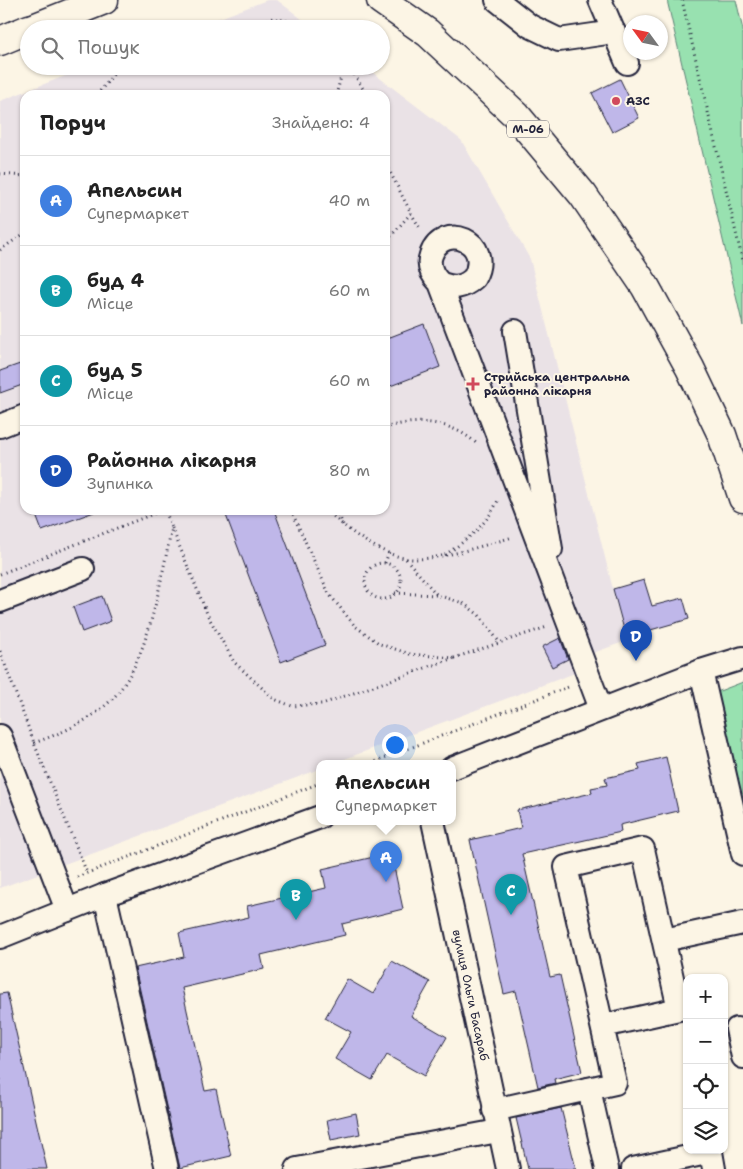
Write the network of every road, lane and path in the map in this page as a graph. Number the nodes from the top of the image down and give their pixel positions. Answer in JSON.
{"nodes":[{"id":1,"x":104,"y":0,"type":"edge"},
{"id":2,"x":381,"y":0,"type":"edge"},
{"id":3,"x":498,"y":0,"type":"edge"},
{"id":4,"x":600,"y":0,"type":"edge"},
{"id":5,"x":682,"y":0,"type":"edge"},
{"id":6,"x":53,"y":20,"type":"edge"},
{"id":7,"x":259,"y":20,"type":"edge"},
{"id":8,"x":283,"y":20,"type":"edge"},
{"id":9,"x":614,"y":32,"type":"junction"},
{"id":10,"x":20,"y":33,"type":"edge"},
{"id":11,"x":0,"y":41,"type":"edge"},
{"id":12,"x":627,"y":62,"type":"dead end"},
{"id":13,"x":113,"y":75,"type":"edge"},
{"id":14,"x":342,"y":75,"type":"edge"},
{"id":15,"x":355,"y":75,"type":"edge"},
{"id":16,"x":100,"y":90,"type":"edge"},
{"id":17,"x":337,"y":90,"type":"edge"},
{"id":18,"x":364,"y":90,"type":"edge"},
{"id":19,"x":390,"y":172,"type":"edge"},
{"id":20,"x":0,"y":174,"type":"edge"},
{"id":21,"x":20,"y":176,"type":"edge"},
{"id":22,"x":20,"y":236,"type":"edge"},
{"id":23,"x":390,"y":236,"type":"edge"},
{"id":24,"x":0,"y":250,"type":"edge"},
{"id":25,"x":743,"y":263,"type":"edge"},
{"id":26,"x":440,"y":283,"type":"dead end"},
{"id":27,"x":515,"y":331,"type":"dead end"},
{"id":28,"x":20,"y":418,"type":"edge"},
{"id":29,"x":0,"y":426,"type":"edge"},
{"id":30,"x":390,"y":426,"type":"edge"},
{"id":31,"x":479,"y":445,"type":"dead end"},
{"id":32,"x":499,"y":491,"type":"dead end"},
{"id":33,"x":743,"y":498,"type":"edge"},
{"id":34,"x":151,"y":515,"type":"edge"},
{"id":35,"x":166,"y":515,"type":"edge"},
{"id":36,"x":293,"y":515,"type":"edge"},
{"id":37,"x":332,"y":515,"type":"edge"},
{"id":38,"x":339,"y":515,"type":"edge"},
{"id":39,"x":343,"y":525,"type":"junction"},
{"id":40,"x":172,"y":528,"type":"junction"},
{"id":41,"x":533,"y":531,"type":"junction"},
{"id":42,"x":389,"y":552,"type":"junction"},
{"id":43,"x":445,"y":555,"type":"junction"},
{"id":44,"x":406,"y":558,"type":"junction"},
{"id":45,"x":385,"y":563,"type":"junction"},
{"id":46,"x":83,"y":569,"type":"dead end"},
{"id":47,"x":0,"y":574,"type":"edge"},
{"id":48,"x":396,"y":593,"type":"junction"},
{"id":49,"x":437,"y":595,"type":"junction"},
{"id":50,"x":0,"y":601,"type":"edge"},
{"id":51,"x":563,"y":610,"type":"junction"},
{"id":52,"x":500,"y":643,"type":"junction"},
{"id":53,"x":0,"y":651,"type":"edge"},
{"id":54,"x":454,"y":658,"type":"junction"},
{"id":55,"x":743,"y":658,"type":"edge"},
{"id":56,"x":701,"y":671,"type":"junction"},
{"id":57,"x":590,"y":678,"type":"junction"},
{"id":58,"x":601,"y":710,"type":"junction"},
{"id":59,"x":0,"y":736,"type":"edge"},
{"id":60,"x":34,"y":743,"type":"junction"},
{"id":61,"x":379,"y":760,"type":"edge"},
{"id":62,"x":456,"y":766,"type":"edge"},
{"id":63,"x":316,"y":785,"type":"edge"},
{"id":64,"x":316,"y":818,"type":"edge"},
{"id":65,"x":434,"y":825,"type":"edge"},
{"id":66,"x":743,"y":854,"type":"edge"},
{"id":67,"x":87,"y":873,"type":"junction"},
{"id":68,"x":57,"y":884,"type":"junction"},
{"id":69,"x":104,"y":895,"type":"junction"},
{"id":70,"x":67,"y":910,"type":"junction"},
{"id":71,"x":743,"y":923,"type":"edge"},
{"id":72,"x":0,"y":936,"type":"edge"},
{"id":73,"x":664,"y":940,"type":"junction"},
{"id":74,"x":603,"y":1026,"type":"junction"},
{"id":75,"x":737,"y":1029,"type":"dead end"},
{"id":76,"x":743,"y":1057,"type":"edge"},
{"id":77,"x":589,"y":1089,"type":"junction"},
{"id":78,"x":496,"y":1120,"type":"junction"},
{"id":79,"x":363,"y":1163,"type":"edge"},
{"id":80,"x":168,"y":1169,"type":"edge"},
{"id":81,"x":297,"y":1169,"type":"edge"},
{"id":82,"x":508,"y":1169,"type":"edge"},
{"id":83,"x":607,"y":1169,"type":"edge"},
{"id":84,"x":633,"y":1169,"type":"edge"},
{"id":85,"x":714,"y":1169,"type":"edge"}],
"edges":[{"from":1,"to":6,"type":"highway"},
{"from":2,"to":33,"type":"highway","number":"М-06"},
{"from":3,"to":9,"type":"street"},
{"from":4,"to":9,"type":"street"},
{"from":5,"to":25,"type":"path"},
{"from":7,"to":8,"type":"path"},
{"from":9,"to":12,"type":"street"},
{"from":10,"to":11,"type":"highway"},
{"from":13,"to":16,"type":"path"},
{"from":14,"to":17,"type":"path"},
{"from":15,"to":18,"type":"path"},
{"from":19,"to":23,"type":"path"},
{"from":20,"to":21,"type":"path"},
{"from":22,"to":24,"type":"path"},
{"from":26,"to":41,"type":"street"},
{"from":27,"to":51,"type":"street"},
{"from":28,"to":29,"type":"street"},
{"from":30,"to":31,"type":"path"},
{"from":32,"to":43,"type":"path"},
{"from":34,"to":47,"type":"path"},
{"from":35,"to":40,"type":"path"},
{"from":36,"to":54,"type":"path"},
{"from":37,"to":39,"type":"path"},
{"from":38,"to":39,"type":"path"},
{"from":39,"to":42,"type":"path"},
{"from":40,"to":54,"type":"path"},
{"from":40,"to":60,"type":"path"},
{"from":41,"to":43,"type":"path"},
{"from":41,"to":51,"type":"street"},
{"from":42,"to":44,"type":"path"},
{"from":42,"to":45,"type":"path"},
{"from":43,"to":44,"type":"path"},
{"from":44,"to":49,"type":"path"},
{"from":45,"to":48,"type":"path"},
{"from":45,"to":48,"type":"path"},
{"from":46,"to":50,"type":"street"},
{"from":48,"to":49,"type":"path"},
{"from":49,"to":52,"type":"path"},
{"from":51,"to":52,"type":"path"},
{"from":51,"to":57,"type":"street"},
{"from":52,"to":54,"type":"path"},
{"from":53,"to":60,"type":"path"},
{"from":55,"to":56,"type":"street"},
{"from":56,"to":58,"type":"street"},
{"from":56,"to":66,"type":"street"},
{"from":57,"to":58,"type":"street"},
{"from":57,"to":61,"type":"path"},
{"from":58,"to":62,"type":"street"},
{"from":59,"to":68,"type":"street"},
{"from":60,"to":67,"type":"path"},
{"from":63,"to":67,"type":"path"},
{"from":64,"to":69,"type":"street"},
{"from":65,"to":78,"type":"street","name":"вулиця Ольги Басараб"},
{"from":67,"to":68,"type":"path"},
{"from":68,"to":70,"type":"street"},
{"from":69,"to":70,"type":"street"},
{"from":69,"to":80,"type":"street"},
{"from":70,"to":72,"type":"street"},
{"from":71,"to":73,"type":"street"},
{"from":73,"to":74,"type":"street"},
{"from":73,"to":74,"type":"street"},
{"from":74,"to":77,"type":"street"},
{"from":75,"to":76,"type":"street"},
{"from":77,"to":78,"type":"street"},
{"from":77,"to":83,"type":"street"},
{"from":78,"to":79,"type":"street"},
{"from":78,"to":82,"type":"street","name":"вулиця Ольги Басараб"},
{"from":79,"to":81,"type":"street"},
{"from":84,"to":85,"type":"street"}]}
